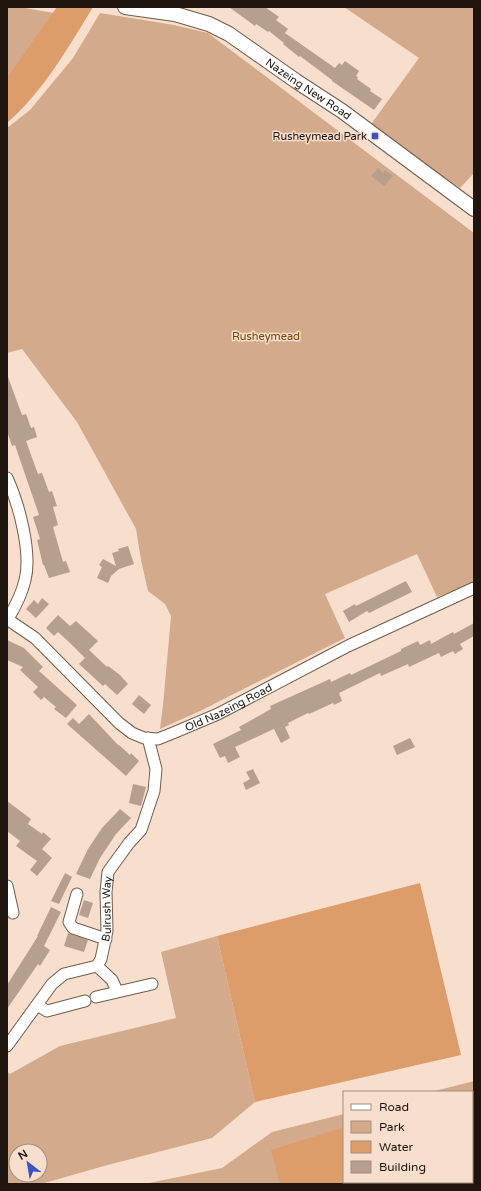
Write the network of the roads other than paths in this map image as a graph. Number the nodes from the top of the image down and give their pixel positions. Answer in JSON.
{"nodes":[{"id":1,"x":125,"y":7,"type":"edge"},
{"id":2,"x":474,"y":209,"type":"edge"},
{"id":3,"x":7,"y":478,"type":"edge"},
{"id":4,"x":474,"y":588,"type":"edge"},
{"id":5,"x":7,"y":619,"type":"edge"},
{"id":6,"x":148,"y":738,"type":"junction"},
{"id":7,"x":7,"y":886,"type":"edge"},
{"id":8,"x":76,"y":894,"type":"dead end"},
{"id":9,"x":13,"y":914,"type":"dead end"},
{"id":10,"x":106,"y":939,"type":"junction"},
{"id":11,"x":97,"y":966,"type":"junction"},
{"id":12,"x":152,"y":984,"type":"dead end"},
{"id":13,"x":117,"y":992,"type":"junction"},
{"id":14,"x":96,"y":997,"type":"dead end"},
{"id":15,"x":85,"y":1001,"type":"dead end"},
{"id":16,"x":37,"y":1005,"type":"junction"},
{"id":17,"x":7,"y":1046,"type":"edge"}],
"edges":[{"from":1,"to":2,"type":"main road","name":"Nazeing New Road"},
{"from":3,"to":5,"type":"street"},
{"from":4,"to":6,"type":"street","name":"Old Nazeing Road"},
{"from":5,"to":6,"type":"street","name":"Old Nazeing Road"},
{"from":6,"to":10,"type":"street","name":"Bulrush Way"},
{"from":7,"to":9,"type":"street"},
{"from":8,"to":10,"type":"street"},
{"from":10,"to":11,"type":"street","name":"Bulrush Way"},
{"from":11,"to":13,"type":"street"},
{"from":11,"to":16,"type":"street"},
{"from":12,"to":13,"type":"street"},
{"from":13,"to":14,"type":"street"},
{"from":15,"to":16,"type":"street"},
{"from":16,"to":17,"type":"street"}]}
